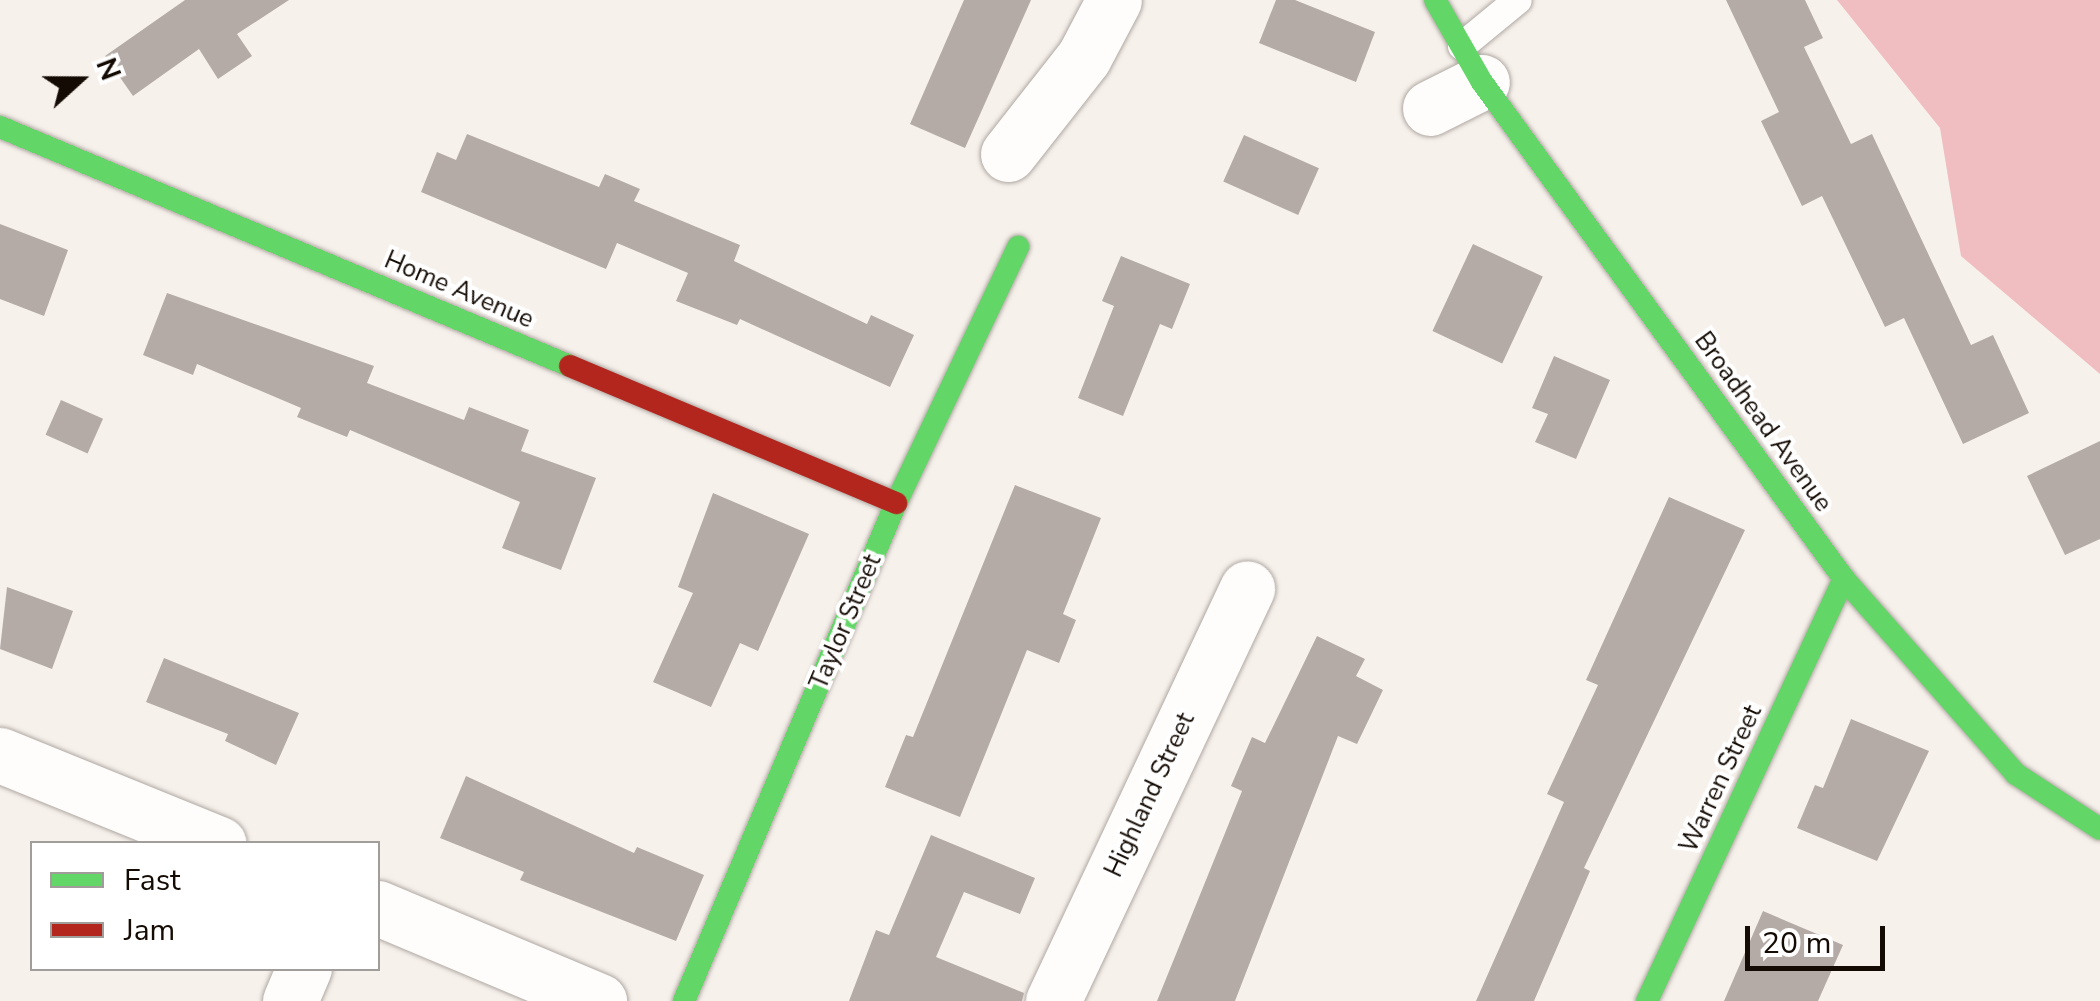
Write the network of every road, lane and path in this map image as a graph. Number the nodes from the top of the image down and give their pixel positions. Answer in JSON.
{"nodes":[{"id":1,"x":1114,"y":0,"type":"edge"},
{"id":2,"x":1435,"y":0,"type":"edge"},
{"id":3,"x":1518,"y":0,"type":"edge"},
{"id":4,"x":1472,"y":64,"type":"junction"},
{"id":5,"x":1430,"y":108,"type":"dead end"},
{"id":6,"x":0,"y":127,"type":"edge"},
{"id":7,"x":1008,"y":154,"type":"dead end"},
{"id":8,"x":1018,"y":247,"type":"dead end"},
{"id":9,"x":896,"y":503,"type":"junction"},
{"id":10,"x":1844,"y":579,"type":"junction"},
{"id":11,"x":1247,"y":588,"type":"dead end"},
{"id":12,"x":0,"y":755,"type":"edge"},
{"id":13,"x":2100,"y":829,"type":"edge"},
{"id":14,"x":212,"y":841,"type":"edge"},
{"id":15,"x":380,"y":909,"type":"edge"},
{"id":16,"x":303,"y":971,"type":"edge"},
{"id":17,"x":290,"y":1001,"type":"edge"},
{"id":18,"x":599,"y":1001,"type":"edge"},
{"id":19,"x":684,"y":1001,"type":"edge"},
{"id":20,"x":1052,"y":1001,"type":"edge"},
{"id":21,"x":1647,"y":1001,"type":"edge"}],
"edges":[{"from":1,"to":7,"type":"street"},
{"from":2,"to":4,"type":"street","name":"Broadhead Avenue"},
{"from":3,"to":4,"type":"lane"},
{"from":4,"to":5,"type":"street"},
{"from":4,"to":10,"type":"street","name":"Broadhead Avenue"},
{"from":6,"to":9,"type":"street","name":"Home Avenue"},
{"from":8,"to":9,"type":"street","name":"Taylor Street"},
{"from":9,"to":19,"type":"street","name":"Taylor Street"},
{"from":10,"to":13,"type":"street","name":"Broadhead Avenue"},
{"from":10,"to":21,"type":"street","name":"Warren Street"},
{"from":11,"to":20,"type":"street","name":"Highland Street"},
{"from":12,"to":14,"type":"street"},
{"from":15,"to":18,"type":"street"},
{"from":16,"to":17,"type":"street"}]}
